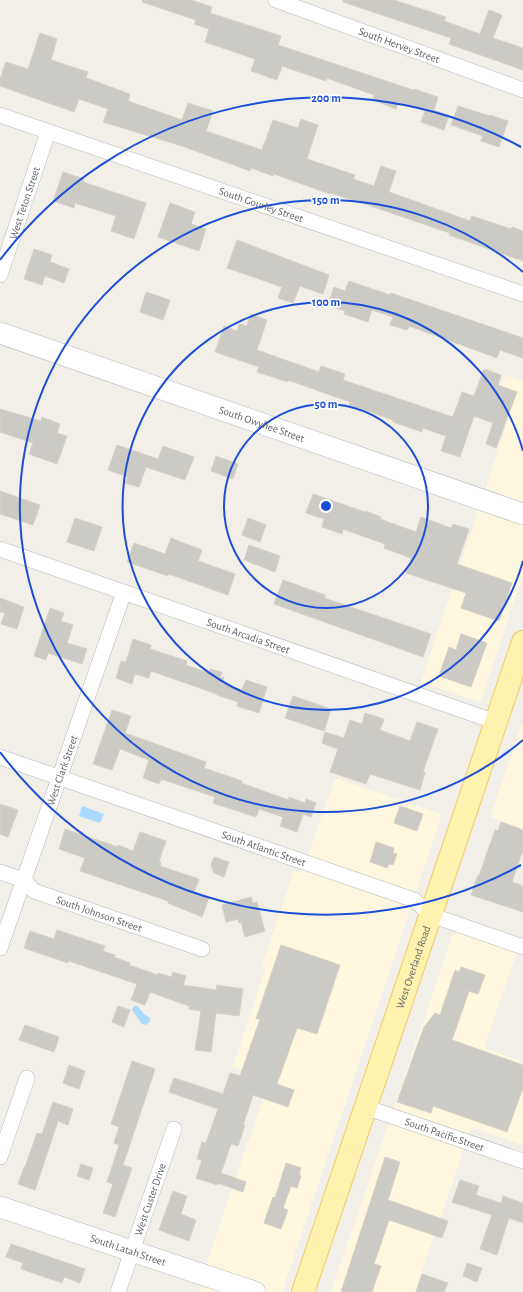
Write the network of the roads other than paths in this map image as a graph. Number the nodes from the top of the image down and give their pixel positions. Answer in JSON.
{"nodes":[{"id":1,"x":276,"y":0,"type":"edge"},
{"id":2,"x":300,"y":4,"type":"edge"},
{"id":3,"x":523,"y":90,"type":"edge"},
{"id":4,"x":0,"y":115,"type":"edge"},
{"id":5,"x":48,"y":132,"type":"junction"},
{"id":6,"x":0,"y":275,"type":"edge"},
{"id":7,"x":523,"y":294,"type":"edge"},
{"id":8,"x":0,"y":333,"type":"edge"},
{"id":9,"x":523,"y":514,"type":"edge"},
{"id":10,"x":0,"y":549,"type":"edge"},
{"id":11,"x":124,"y":592,"type":"junction"},
{"id":12,"x":523,"y":642,"type":"edge"},
{"id":13,"x":496,"y":722,"type":"junction"},
{"id":14,"x":0,"y":757,"type":"edge"},
{"id":15,"x":60,"y":777,"type":"junction"},
{"id":16,"x":0,"y":872,"type":"edge"},
{"id":17,"x":24,"y":880,"type":"junction"},
{"id":18,"x":430,"y":915,"type":"junction"},
{"id":19,"x":523,"y":947,"type":"edge"},
{"id":20,"x":0,"y":948,"type":"edge"},
{"id":21,"x":202,"y":949,"type":"dead end"},
{"id":22,"x":27,"y":1078,"type":"dead end"},
{"id":23,"x":365,"y":1107,"type":"junction"},
{"id":24,"x":174,"y":1129,"type":"dead end"},
{"id":25,"x":0,"y":1158,"type":"edge"},
{"id":26,"x":523,"y":1161,"type":"edge"},
{"id":27,"x":0,"y":1207,"type":"edge"},
{"id":28,"x":132,"y":1252,"type":"junction"},
{"id":29,"x":118,"y":1292,"type":"edge"},
{"id":30,"x":255,"y":1292,"type":"edge"},
{"id":31,"x":303,"y":1292,"type":"edge"}],
"edges":[{"from":1,"to":2,"type":"street","name":"South Hervey Street"},
{"from":2,"to":3,"type":"street","name":"South Hervey Street"},
{"from":4,"to":5,"type":"street","name":"South Gourley Street"},
{"from":5,"to":6,"type":"street","name":"West Teton Street"},
{"from":5,"to":7,"type":"street","name":"South Gourley Street"},
{"from":8,"to":9,"type":"street","name":"South Owyhee Street"},
{"from":10,"to":11,"type":"street","name":"South Arcadia Street"},
{"from":11,"to":13,"type":"street","name":"South Arcadia Street"},
{"from":11,"to":15,"type":"street","name":"West Clark Street"},
{"from":12,"to":13,"type":"main road","name":"West Overland Road"},
{"from":13,"to":18,"type":"main road","name":"West Overland Road"},
{"from":14,"to":15,"type":"street","name":"South Atlantic Street"},
{"from":15,"to":17,"type":"street","name":"West Clark Street"},
{"from":15,"to":18,"type":"street","name":"South Atlantic Street"},
{"from":16,"to":17,"type":"street","name":"South Johnson Street"},
{"from":17,"to":20,"type":"street","name":"West Clark Street"},
{"from":17,"to":21,"type":"street","name":"South Johnson Street"},
{"from":18,"to":19,"type":"street","name":"South Atlantic Street"},
{"from":18,"to":23,"type":"main road","name":"West Overland Road"},
{"from":22,"to":25,"type":"street"},
{"from":23,"to":26,"type":"street","name":"South Pacific Street"},
{"from":23,"to":31,"type":"main road","name":"West Overland Road"},
{"from":24,"to":28,"type":"street","name":"West Custer Drive"},
{"from":27,"to":28,"type":"street","name":"South Latah Street"},
{"from":28,"to":29,"type":"street","name":"West Custer Drive"},
{"from":28,"to":30,"type":"street","name":"South Latah Street"}]}
